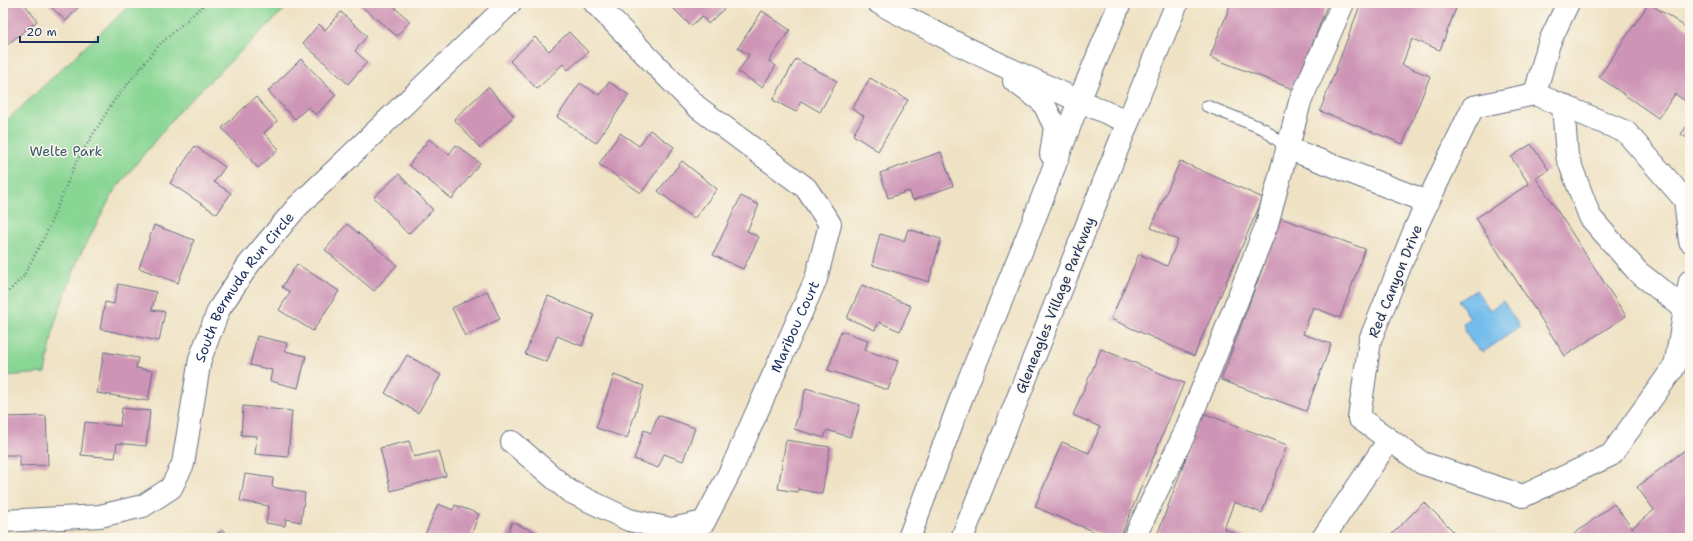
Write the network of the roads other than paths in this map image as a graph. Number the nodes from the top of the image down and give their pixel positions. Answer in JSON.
{"nodes":[{"id":1,"x":510,"y":3,"type":"edge"},
{"id":2,"x":595,"y":3,"type":"edge"},
{"id":3,"x":880,"y":3,"type":"edge"},
{"id":4,"x":1120,"y":3,"type":"edge"},
{"id":5,"x":1177,"y":3,"type":"edge"},
{"id":6,"x":1343,"y":3,"type":"edge"},
{"id":7,"x":1568,"y":3,"type":"edge"},
{"id":8,"x":972,"y":50,"type":"junction"},
{"id":9,"x":1535,"y":94,"type":"junction"},
{"id":10,"x":1080,"y":101,"type":"junction"},
{"id":11,"x":1563,"y":105,"type":"junction"},
{"id":12,"x":1207,"y":106,"type":"dead end"},
{"id":13,"x":1128,"y":122,"type":"junction"},
{"id":14,"x":1287,"y":148,"type":"junction"},
{"id":15,"x":1428,"y":202,"type":"junction"},
{"id":16,"x":1032,"y":225,"type":"junction"},
{"id":17,"x":1690,"y":235,"type":"edge"},
{"id":18,"x":1690,"y":281,"type":"edge"},
{"id":19,"x":1685,"y":308,"type":"junction"},
{"id":20,"x":1683,"y":369,"type":"edge"},
{"id":21,"x":1389,"y":440,"type":"junction"},
{"id":22,"x":512,"y":442,"type":"dead end"},
{"id":23,"x":3,"y":521,"type":"edge"},
{"id":24,"x":910,"y":538,"type":"edge"},
{"id":25,"x":962,"y":538,"type":"edge"},
{"id":26,"x":1134,"y":538,"type":"edge"},
{"id":27,"x":1323,"y":538,"type":"edge"}],
"edges":[{"from":1,"to":23,"type":"street","name":"South Bermuda Run Circle"},
{"from":2,"to":22,"type":"street","name":"Maribou Court"},
{"from":3,"to":8,"type":"street"},
{"from":4,"to":10,"type":"street"},
{"from":5,"to":13,"type":"street","name":"Gleneagles Village Parkway"},
{"from":6,"to":14,"type":"street"},
{"from":7,"to":9,"type":"street"},
{"from":8,"to":10,"type":"street"},
{"from":8,"to":16,"type":"street"},
{"from":9,"to":11,"type":"street"},
{"from":9,"to":15,"type":"street","name":"Red Canyon Drive"},
{"from":10,"to":13,"type":"street"},
{"from":10,"to":16,"type":"street"},
{"from":11,"to":17,"type":"street"},
{"from":11,"to":19,"type":"street"},
{"from":12,"to":14,"type":"lane"},
{"from":13,"to":25,"type":"street","name":"Gleneagles Village Parkway"},
{"from":14,"to":15,"type":"street"},
{"from":14,"to":26,"type":"street"},
{"from":15,"to":21,"type":"street","name":"Red Canyon Drive"},
{"from":16,"to":24,"type":"street"},
{"from":18,"to":19,"type":"street","name":"Red Canyon Drive"},
{"from":19,"to":20,"type":"street","name":"Red Canyon Drive"},
{"from":20,"to":21,"type":"street","name":"Red Canyon Drive"},
{"from":21,"to":27,"type":"street"}]}
